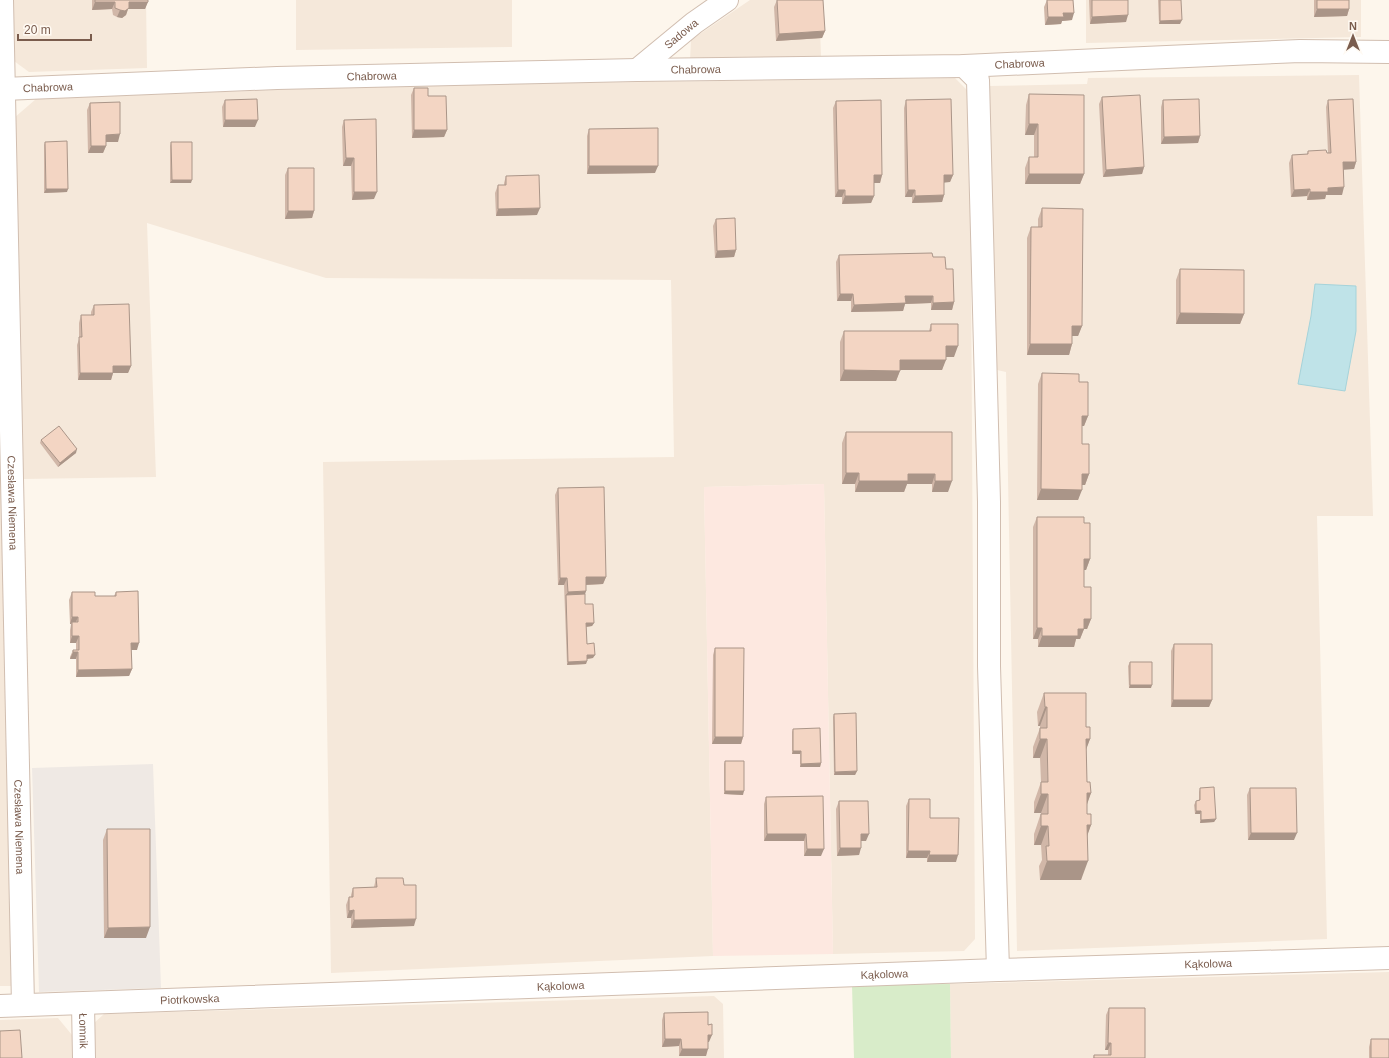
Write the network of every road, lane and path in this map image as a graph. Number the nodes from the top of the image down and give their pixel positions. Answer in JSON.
{"nodes":[{"id":1,"x":2,"y":0,"type":"edge"},
{"id":2,"x":727,"y":0,"type":"edge"},
{"id":3,"x":1389,"y":52,"type":"edge"},
{"id":4,"x":964,"y":66,"type":"junction"},
{"id":5,"x":637,"y":70,"type":"junction"},
{"id":6,"x":2,"y":98,"type":"edge"},
{"id":7,"x":1389,"y":958,"type":"edge"},
{"id":8,"x":998,"y":970,"type":"junction"},
{"id":9,"x":381,"y":992,"type":"joint"},
{"id":10,"x":83,"y":1004,"type":"junction"},
{"id":11,"x":23,"y":1005,"type":"junction"},
{"id":12,"x":0,"y":1006,"type":"edge"},
{"id":13,"x":84,"y":1058,"type":"edge"}],
"edges":[{"from":1,"to":6,"type":"street","name":"Czesława Niemena"},
{"from":2,"to":5,"type":"street","name":"Sadowa"},
{"from":3,"to":4,"type":"street","name":"Chabrowa"},
{"from":4,"to":5,"type":"street","name":"Chabrowa"},
{"from":4,"to":8,"type":"street"},
{"from":5,"to":6,"type":"street","name":"Chabrowa"},
{"from":6,"to":11,"type":"street","name":"Czesława Niemena"},
{"from":7,"to":8,"type":"street","name":"Kąkolowa"},
{"from":8,"to":9,"type":"street","name":"Kąkolowa"},
{"from":9,"to":10,"type":"street","name":"Piotrkowska"},
{"from":10,"to":11,"type":"street","name":"Piotrkowska"},
{"from":10,"to":13,"type":"street","name":"Łomnik"},
{"from":11,"to":12,"type":"street","name":"Piotrkowska"}]}
